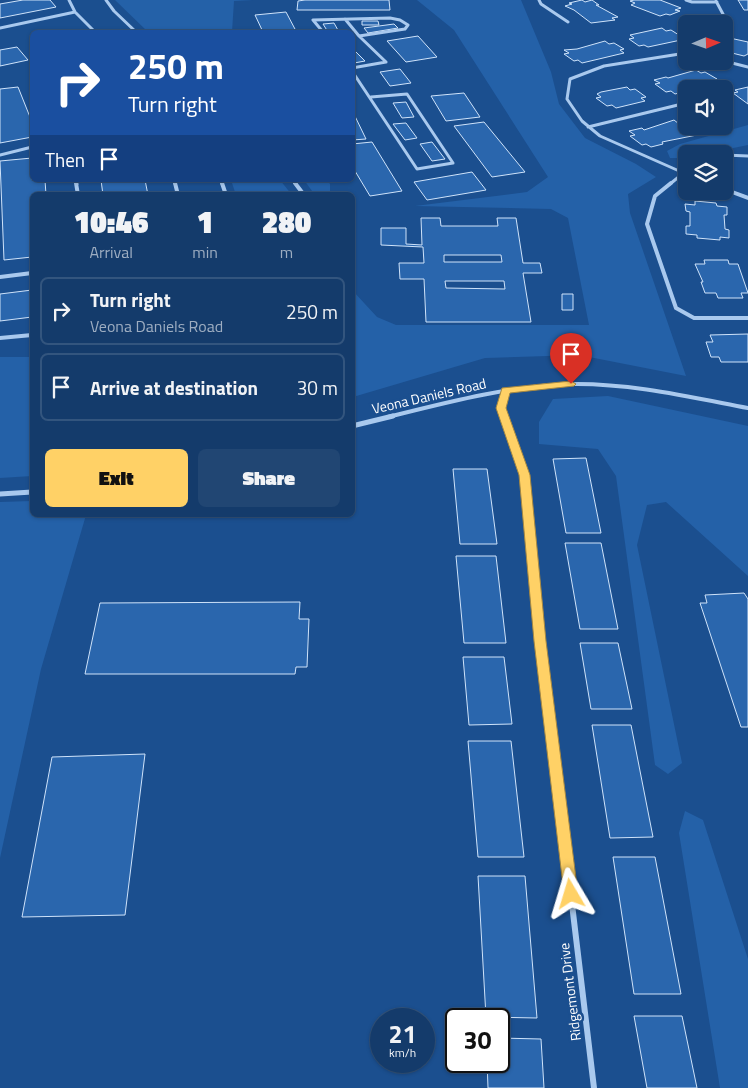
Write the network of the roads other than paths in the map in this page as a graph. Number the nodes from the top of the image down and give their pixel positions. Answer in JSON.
{"nodes":[{"id":1,"x":69,"y":0,"type":"edge"},
{"id":2,"x":106,"y":0,"type":"edge"},
{"id":3,"x":539,"y":0,"type":"edge"},
{"id":4,"x":686,"y":0,"type":"edge"},
{"id":5,"x":716,"y":1,"type":"edge"},
{"id":6,"x":74,"y":12,"type":"junction"},
{"id":7,"x":723,"y":15,"type":"edge"},
{"id":8,"x":345,"y":19,"type":"junction"},
{"id":9,"x":568,"y":22,"type":"dead end"},
{"id":10,"x":0,"y":28,"type":"edge"},
{"id":11,"x":93,"y":30,"type":"edge"},
{"id":12,"x":134,"y":30,"type":"edge"},
{"id":13,"x":321,"y":30,"type":"edge"},
{"id":14,"x":354,"y":30,"type":"edge"},
{"id":15,"x":355,"y":31,"type":"edge"},
{"id":16,"x":359,"y":36,"type":"junction"},
{"id":17,"x":678,"y":53,"type":"edge"},
{"id":18,"x":733,"y":63,"type":"edge"},
{"id":19,"x":355,"y":68,"type":"edge"},
{"id":20,"x":748,"y":68,"type":"edge"},
{"id":21,"x":355,"y":74,"type":"edge"},
{"id":22,"x":359,"y":80,"type":"junction"},
{"id":23,"x":355,"y":81,"type":"edge"},
{"id":24,"x":371,"y":97,"type":"junction"},
{"id":25,"x":678,"y":105,"type":"edge"},
{"id":26,"x":588,"y":127,"type":"junction"},
{"id":27,"x":30,"y":148,"type":"edge"},
{"id":28,"x":0,"y":155,"type":"edge"},
{"id":29,"x":733,"y":155,"type":"edge"},
{"id":30,"x":748,"y":156,"type":"edge"},
{"id":31,"x":678,"y":170,"type":"edge"},
{"id":32,"x":678,"y":178,"type":"edge"},
{"id":33,"x":733,"y":192,"type":"edge"},
{"id":34,"x":748,"y":198,"type":"edge"},
{"id":35,"x":30,"y":274,"type":"edge"},
{"id":36,"x":0,"y":277,"type":"edge"},
{"id":37,"x":748,"y":318,"type":"edge"},
{"id":38,"x":30,"y":335,"type":"edge"},
{"id":39,"x":0,"y":338,"type":"edge"},
{"id":40,"x":505,"y":390,"type":"junction"},
{"id":41,"x":748,"y":408,"type":"edge"},
{"id":42,"x":355,"y":425,"type":"edge"},
{"id":43,"x":30,"y":492,"type":"edge"},
{"id":44,"x":0,"y":494,"type":"edge"},
{"id":45,"x":594,"y":1088,"type":"edge"}],
"edges":[{"from":1,"to":6,"type":"street"},
{"from":2,"to":12,"type":"street"},
{"from":3,"to":9,"type":"street"},
{"from":4,"to":5,"type":"street"},
{"from":5,"to":7,"type":"street"},
{"from":6,"to":10,"type":"street"},
{"from":6,"to":11,"type":"street"},
{"from":8,"to":13,"type":"street"},
{"from":8,"to":14,"type":"street"},
{"from":8,"to":16,"type":"street"},
{"from":15,"to":16,"type":"street"},
{"from":16,"to":19,"type":"street"},
{"from":17,"to":26,"type":"street"},
{"from":18,"to":20,"type":"street"},
{"from":21,"to":22,"type":"street"},
{"from":22,"to":23,"type":"street"},
{"from":22,"to":24,"type":"street"},
{"from":24,"to":24,"type":"street"},
{"from":25,"to":26,"type":"street"},
{"from":26,"to":31,"type":"street"},
{"from":27,"to":28,"type":"street"},
{"from":29,"to":30,"type":"street"},
{"from":32,"to":37,"type":"street"},
{"from":33,"to":34,"type":"street"},
{"from":35,"to":36,"type":"street"},
{"from":38,"to":39,"type":"street"},
{"from":40,"to":41,"type":"street","name":"Veona Daniels Road"},
{"from":40,"to":42,"type":"street","name":"Veona Daniels Road"},
{"from":40,"to":45,"type":"street","name":"Ridgemont Drive"},
{"from":43,"to":44,"type":"street"}]}
